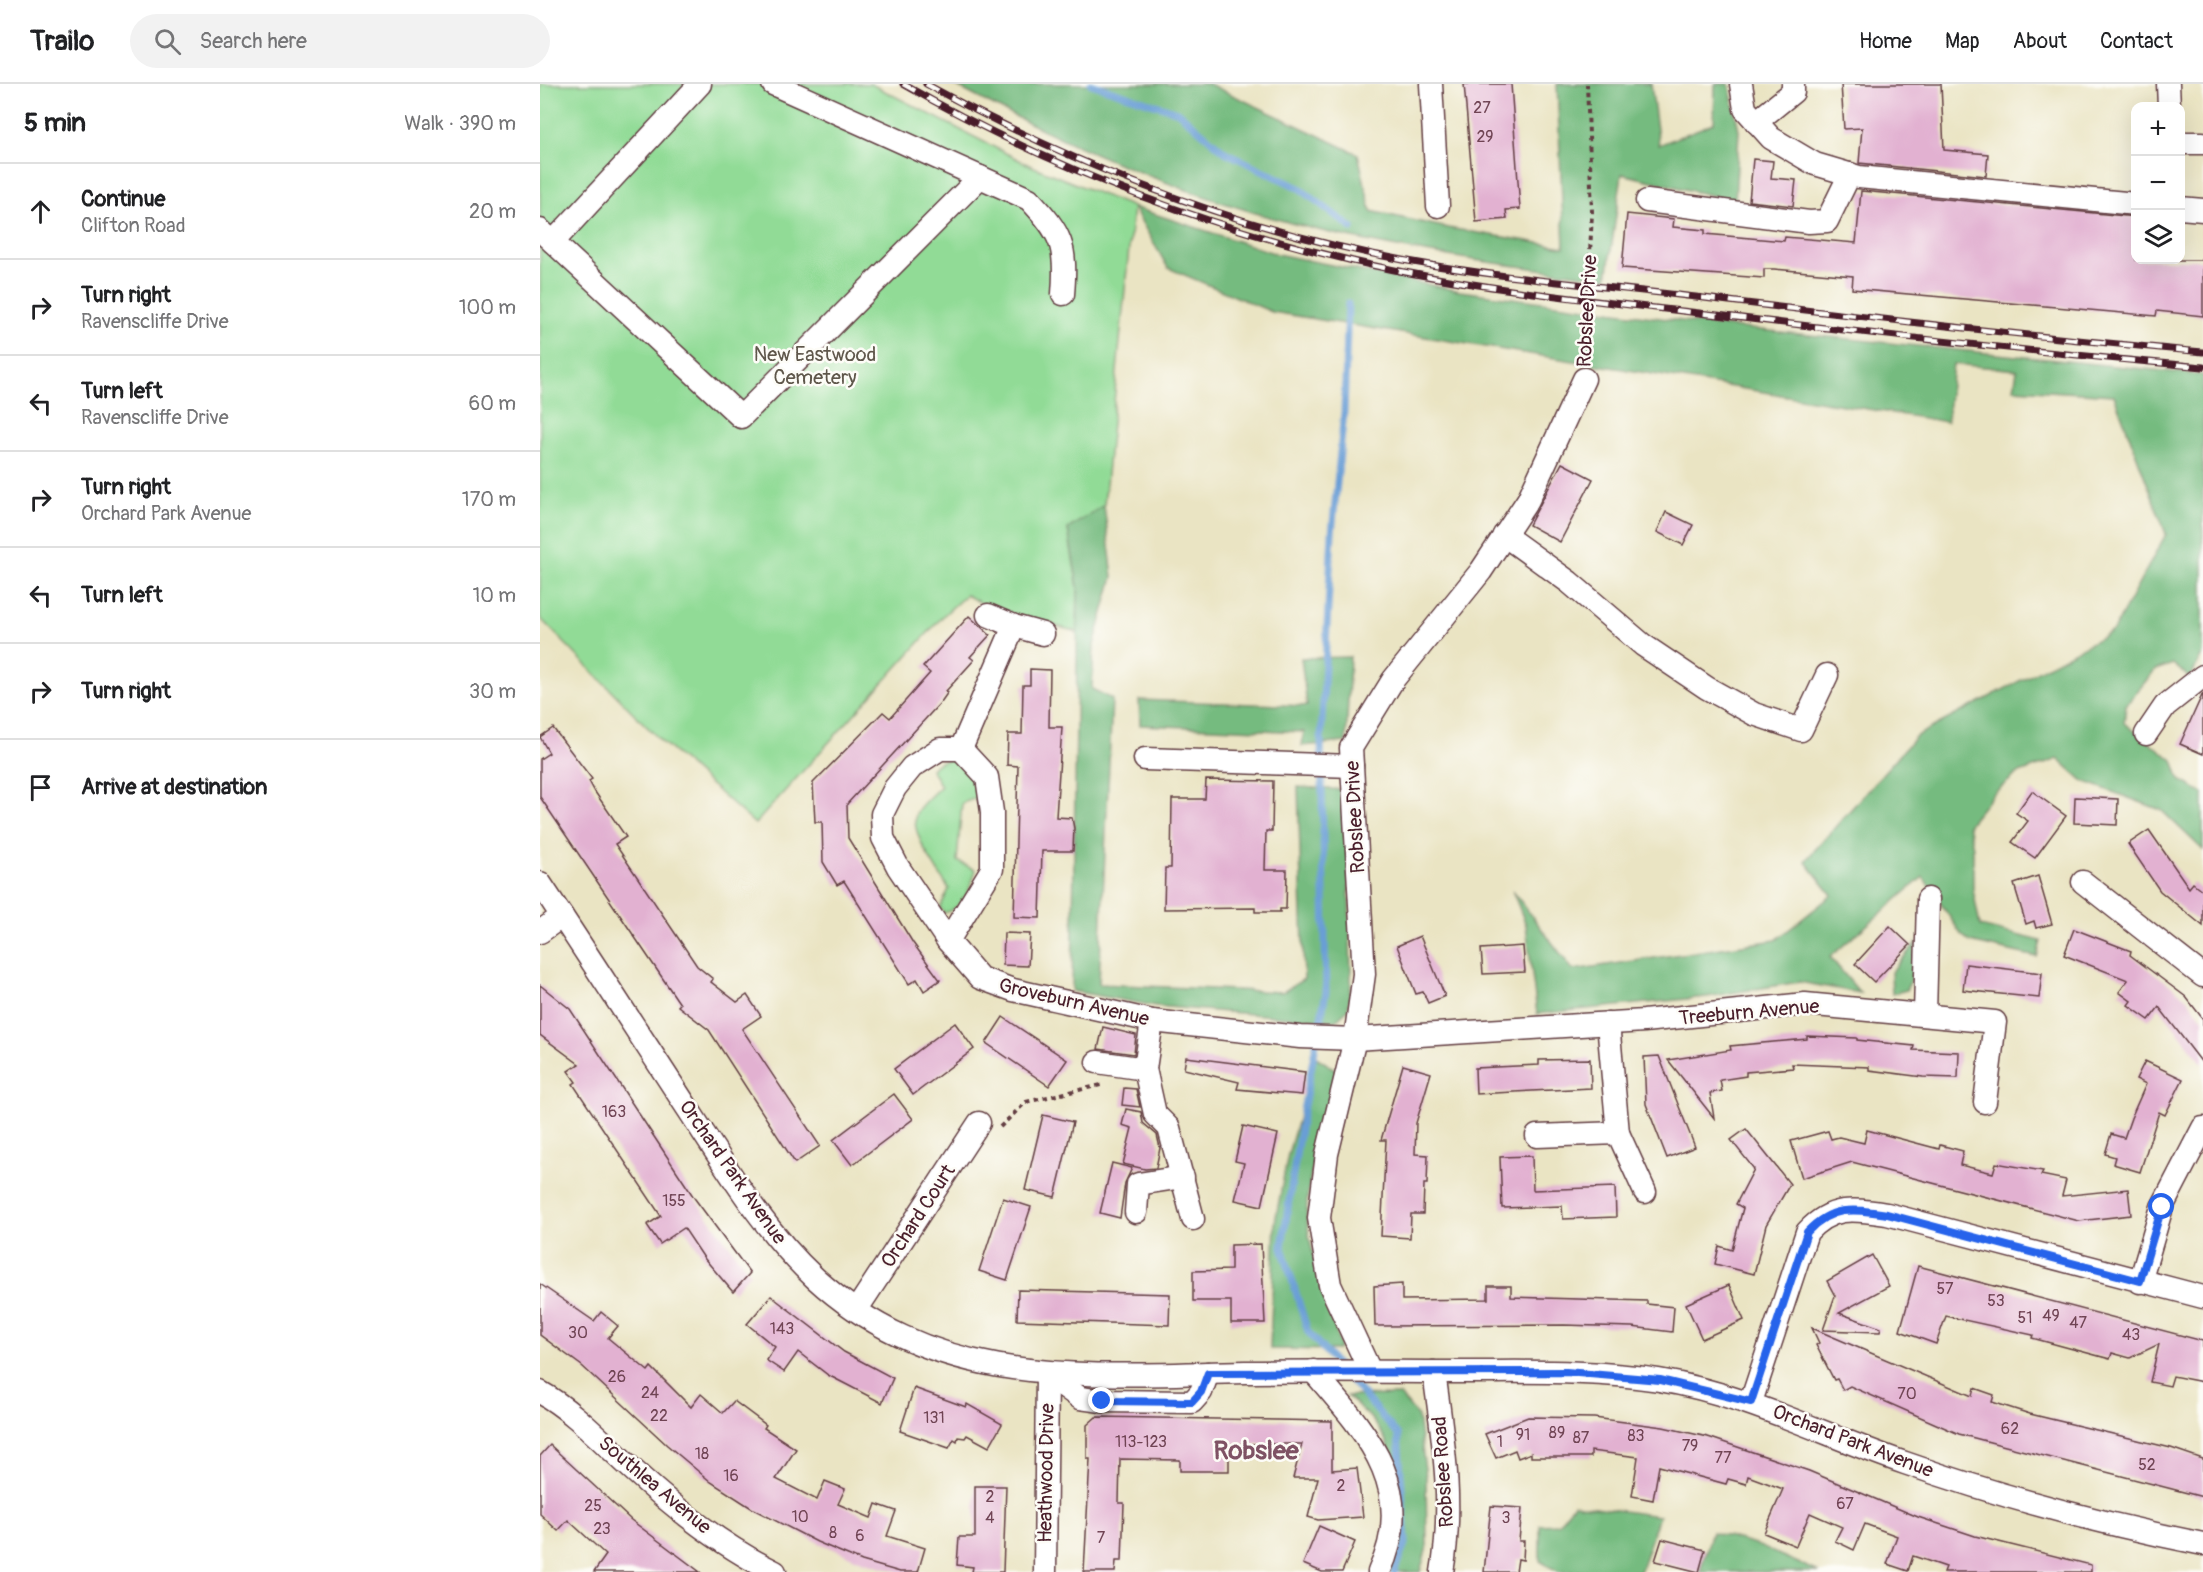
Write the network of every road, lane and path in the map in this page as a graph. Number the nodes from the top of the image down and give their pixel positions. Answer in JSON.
{"nodes":[{"id":1,"x":699,"y":84,"type":"edge"},
{"id":2,"x":773,"y":84,"type":"edge"},
{"id":3,"x":1431,"y":84,"type":"edge"},
{"id":4,"x":1587,"y":84,"type":"edge"},
{"id":5,"x":1741,"y":84,"type":"edge"},
{"id":6,"x":1793,"y":84,"type":"edge"},
{"id":7,"x":2168,"y":84,"type":"edge"},
{"id":8,"x":2169,"y":102,"type":"edge"},
{"id":9,"x":1756,"y":122,"type":"junction"},
{"id":10,"x":2185,"y":143,"type":"edge"},
{"id":11,"x":2203,"y":143,"type":"edge"},
{"id":12,"x":1850,"y":174,"type":"junction"},
{"id":13,"x":980,"y":177,"type":"junction"},
{"id":14,"x":1647,"y":201,"type":"dead end"},
{"id":15,"x":2131,"y":203,"type":"edge"},
{"id":16,"x":1438,"y":206,"type":"dead end"},
{"id":17,"x":2185,"y":208,"type":"edge"},
{"id":18,"x":2203,"y":210,"type":"edge"},
{"id":19,"x":546,"y":236,"type":"edge"},
{"id":20,"x":1063,"y":294,"type":"dead end"},
{"id":21,"x":1584,"y":379,"type":"joint"},
{"id":22,"x":1504,"y":535,"type":"junction"},
{"id":23,"x":988,"y":615,"type":"dead end"},
{"id":24,"x":1014,"y":626,"type":"junction"},
{"id":25,"x":1043,"y":634,"type":"dead end"},
{"id":26,"x":1827,"y":675,"type":"dead end"},
{"id":27,"x":2202,"y":678,"type":"edge"},
{"id":28,"x":2146,"y":734,"type":"dead end"},
{"id":29,"x":961,"y":749,"type":"junction"},
{"id":30,"x":1144,"y":759,"type":"dead end"},
{"id":31,"x":1352,"y":766,"type":"junction"},
{"id":32,"x":2083,"y":882,"type":"dead end"},
{"id":33,"x":540,"y":883,"type":"edge"},
{"id":34,"x":1928,"y":899,"type":"dead end"},
{"id":35,"x":562,"y":916,"type":"junction"},
{"id":36,"x":540,"y":932,"type":"edge"},
{"id":37,"x":948,"y":941,"type":"junction"},
{"id":38,"x":2203,"y":976,"type":"edge"},
{"id":39,"x":1925,"y":1014,"type":"junction"},
{"id":40,"x":1152,"y":1022,"type":"junction"},
{"id":41,"x":1608,"y":1023,"type":"junction"},
{"id":42,"x":1355,"y":1039,"type":"junction"},
{"id":43,"x":1107,"y":1063,"type":"joint"},
{"id":44,"x":1145,"y":1070,"type":"junction"},
{"id":45,"x":1985,"y":1102,"type":"dead end"},
{"id":46,"x":978,"y":1122,"type":"joint"},
{"id":47,"x":2203,"y":1128,"type":"edge"},
{"id":48,"x":1618,"y":1133,"type":"junction"},
{"id":49,"x":1537,"y":1136,"type":"dead end"},
{"id":50,"x":1182,"y":1178,"type":"junction"},
{"id":51,"x":1645,"y":1192,"type":"dead end"},
{"id":52,"x":1136,"y":1212,"type":"dead end"},
{"id":53,"x":1193,"y":1218,"type":"dead end"},
{"id":54,"x":2140,"y":1281,"type":"junction"},
{"id":55,"x":2203,"y":1297,"type":"edge"},
{"id":56,"x":857,"y":1309,"type":"junction"},
{"id":57,"x":1321,"y":1371,"type":"junction"},
{"id":58,"x":1362,"y":1371,"type":"junction"},
{"id":59,"x":1434,"y":1372,"type":"junction"},
{"id":60,"x":1047,"y":1374,"type":"junction"},
{"id":61,"x":540,"y":1392,"type":"edge"},
{"id":62,"x":1751,"y":1402,"type":"junction"},
{"id":63,"x":2203,"y":1544,"type":"edge"},
{"id":64,"x":775,"y":1572,"type":"edge"},
{"id":65,"x":1045,"y":1572,"type":"edge"},
{"id":66,"x":1379,"y":1572,"type":"edge"},
{"id":67,"x":1442,"y":1572,"type":"edge"}],
"edges":[{"from":1,"to":19,"type":"street"},
{"from":2,"to":13,"type":"street"},
{"from":3,"to":16,"type":"street"},
{"from":4,"to":21,"type":"path","name":"Robslee Drive"},
{"from":5,"to":9,"type":"street"},
{"from":6,"to":9,"type":"street"},
{"from":7,"to":8,"type":"street"},
{"from":9,"to":12,"type":"street"},
{"from":10,"to":11,"type":"street"},
{"from":12,"to":14,"type":"street"},
{"from":12,"to":15,"type":"street"},
{"from":13,"to":19,"type":"street"},
{"from":13,"to":20,"type":"street"},
{"from":17,"to":18,"type":"street"},
{"from":21,"to":22,"type":"street","name":"Robslee Drive"},
{"from":22,"to":26,"type":"street"},
{"from":22,"to":31,"type":"street","name":"Robslee Drive"},
{"from":23,"to":24,"type":"street"},
{"from":24,"to":25,"type":"street"},
{"from":24,"to":29,"type":"street"},
{"from":27,"to":28,"type":"street"},
{"from":29,"to":37,"type":"street"},
{"from":29,"to":37,"type":"street","name":"Groveburn Avenue"},
{"from":30,"to":31,"type":"street"},
{"from":31,"to":42,"type":"street","name":"Robslee Drive"},
{"from":32,"to":38,"type":"street"},
{"from":33,"to":35,"type":"street","name":"Orchard Park Avenue"},
{"from":34,"to":39,"type":"street"},
{"from":35,"to":36,"type":"street"},
{"from":35,"to":56,"type":"street","name":"Orchard Park Avenue"},
{"from":37,"to":40,"type":"street","name":"Groveburn Avenue"},
{"from":39,"to":41,"type":"street","name":"Treeburn Avenue"},
{"from":39,"to":45,"type":"street","name":"Treeburn Avenue"},
{"from":40,"to":42,"type":"street","name":"Groveburn Avenue"},
{"from":40,"to":44,"type":"street"},
{"from":41,"to":42,"type":"street","name":"Treeburn Avenue"},
{"from":41,"to":48,"type":"street"},
{"from":42,"to":58,"type":"street","name":"Robslee Drive"},
{"from":43,"to":44,"type":"street"},
{"from":43,"to":46,"type":"path"},
{"from":44,"to":50,"type":"street"},
{"from":46,"to":56,"type":"street","name":"Orchard Court"},
{"from":47,"to":54,"type":"street"},
{"from":48,"to":49,"type":"street"},
{"from":48,"to":51,"type":"street"},
{"from":50,"to":52,"type":"street"},
{"from":50,"to":53,"type":"street"},
{"from":54,"to":55,"type":"street"},
{"from":54,"to":62,"type":"street"},
{"from":56,"to":60,"type":"street","name":"Orchard Park Avenue"},
{"from":57,"to":58,"type":"street","name":"Orchard Park Avenue"},
{"from":57,"to":60,"type":"street","name":"Orchard Park Avenue"},
{"from":57,"to":66,"type":"street"},
{"from":58,"to":59,"type":"street","name":"Orchard Park Avenue"},
{"from":59,"to":62,"type":"street","name":"Orchard Park Avenue"},
{"from":59,"to":67,"type":"street","name":"Robslee Road"},
{"from":60,"to":65,"type":"street","name":"Heathwood Drive"},
{"from":61,"to":64,"type":"street","name":"Southlea Avenue"},
{"from":62,"to":63,"type":"street","name":"Orchard Park Avenue"}]}
